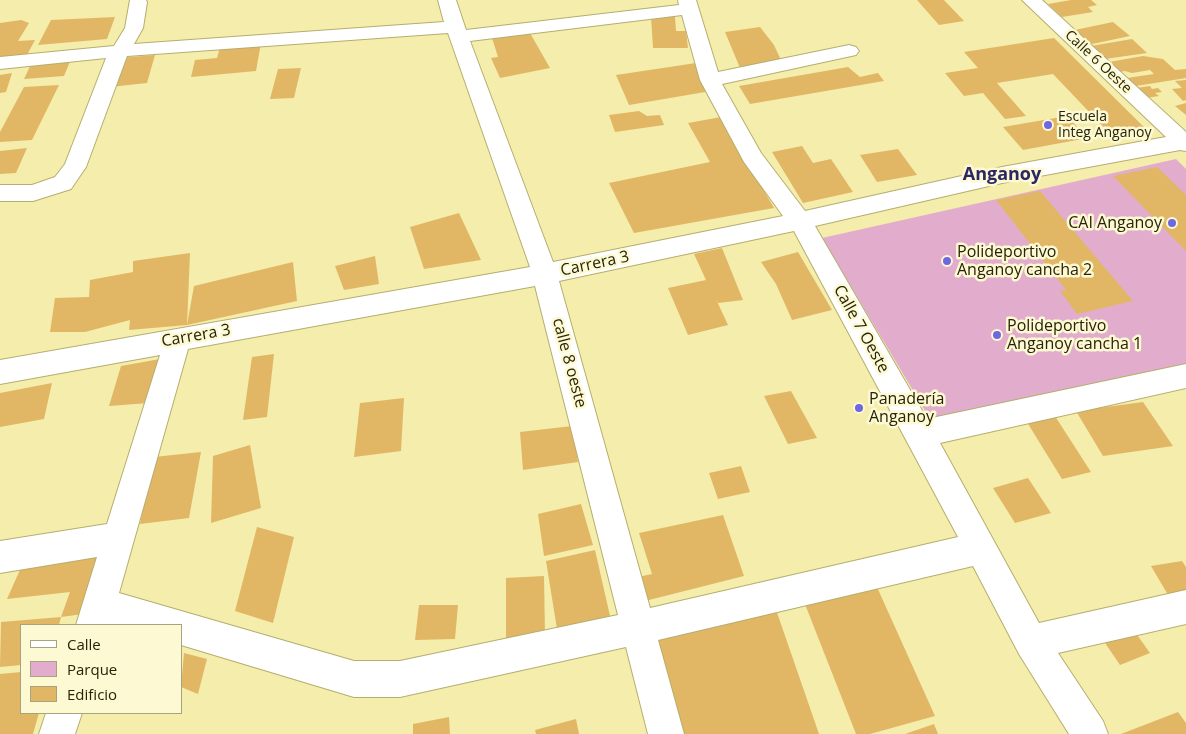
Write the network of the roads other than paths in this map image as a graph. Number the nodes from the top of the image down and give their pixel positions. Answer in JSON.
{"nodes":[{"id":1,"x":447,"y":0,"type":"edge"},
{"id":2,"x":1031,"y":0,"type":"edge"},
{"id":3,"x":138,"y":2,"type":"dead end"},
{"id":4,"x":688,"y":5,"type":"edge"},
{"id":5,"x":457,"y":32,"type":"junction"},
{"id":6,"x":849,"y":51,"type":"dead end"},
{"id":7,"x":120,"y":52,"type":"junction"},
{"id":8,"x":0,"y":63,"type":"edge"},
{"id":9,"x":710,"y":80,"type":"junction"},
{"id":10,"x":1185,"y":142,"type":"edge"},
{"id":11,"x":0,"y":193,"type":"edge"},
{"id":12,"x":800,"y":221,"type":"junction"},
{"id":13,"x":545,"y":274,"type":"junction"},
{"id":14,"x":178,"y":339,"type":"junction"},
{"id":15,"x":0,"y":372,"type":"edge"},
{"id":16,"x":1186,"y":376,"type":"edge"},
{"id":17,"x":920,"y":434,"type":"junction"},
{"id":18,"x":118,"y":538,"type":"junction"},
{"id":19,"x":981,"y":548,"type":"junction"},
{"id":20,"x":0,"y":557,"type":"edge"},
{"id":21,"x":1186,"y":607,"type":"edge"},
{"id":22,"x":96,"y":615,"type":"edge"},
{"id":23,"x":164,"y":624,"type":"edge"},
{"id":24,"x":639,"y":627,"type":"junction"},
{"id":25,"x":182,"y":628,"type":"edge"},
{"id":26,"x":1032,"y":642,"type":"junction"},
{"id":27,"x":64,"y":714,"type":"edge"},
{"id":28,"x":57,"y":734,"type":"edge"},
{"id":29,"x":666,"y":734,"type":"edge"},
{"id":30,"x":1090,"y":734,"type":"edge"}],
"edges":[{"from":1,"to":5,"type":"street","name":"calle 8 oeste"},
{"from":2,"to":10,"type":"street","name":"Calle 6 Oeste"},
{"from":3,"to":7,"type":"street"},
{"from":4,"to":5,"type":"street"},
{"from":4,"to":9,"type":"street","name":"Calle 7 Oeste"},
{"from":5,"to":7,"type":"street"},
{"from":5,"to":13,"type":"street","name":"calle 8 oeste"},
{"from":6,"to":9,"type":"street"},
{"from":7,"to":8,"type":"street"},
{"from":7,"to":11,"type":"street"},
{"from":9,"to":12,"type":"street","name":"Calle 7 Oeste"},
{"from":10,"to":12,"type":"street","name":"Carrera 3"},
{"from":12,"to":13,"type":"street","name":"Carrera 3"},
{"from":12,"to":17,"type":"street","name":"Calle 7 Oeste"},
{"from":13,"to":14,"type":"street","name":"Carrera 3"},
{"from":13,"to":24,"type":"street","name":"calle 8 oeste"},
{"from":14,"to":15,"type":"street","name":"Carrera 3"},
{"from":14,"to":18,"type":"street"},
{"from":16,"to":17,"type":"street"},
{"from":17,"to":19,"type":"street","name":"Calle 7 Oeste"},
{"from":18,"to":20,"type":"street"},
{"from":18,"to":22,"type":"street"},
{"from":19,"to":24,"type":"street"},
{"from":19,"to":26,"type":"street","name":"Calle 7 Oeste"},
{"from":21,"to":26,"type":"street"},
{"from":22,"to":23,"type":"street"},
{"from":24,"to":25,"type":"street"},
{"from":24,"to":29,"type":"street","name":"calle 8 oeste"},
{"from":26,"to":30,"type":"street","name":"Calle 7 Oeste"},
{"from":27,"to":28,"type":"street"}]}
